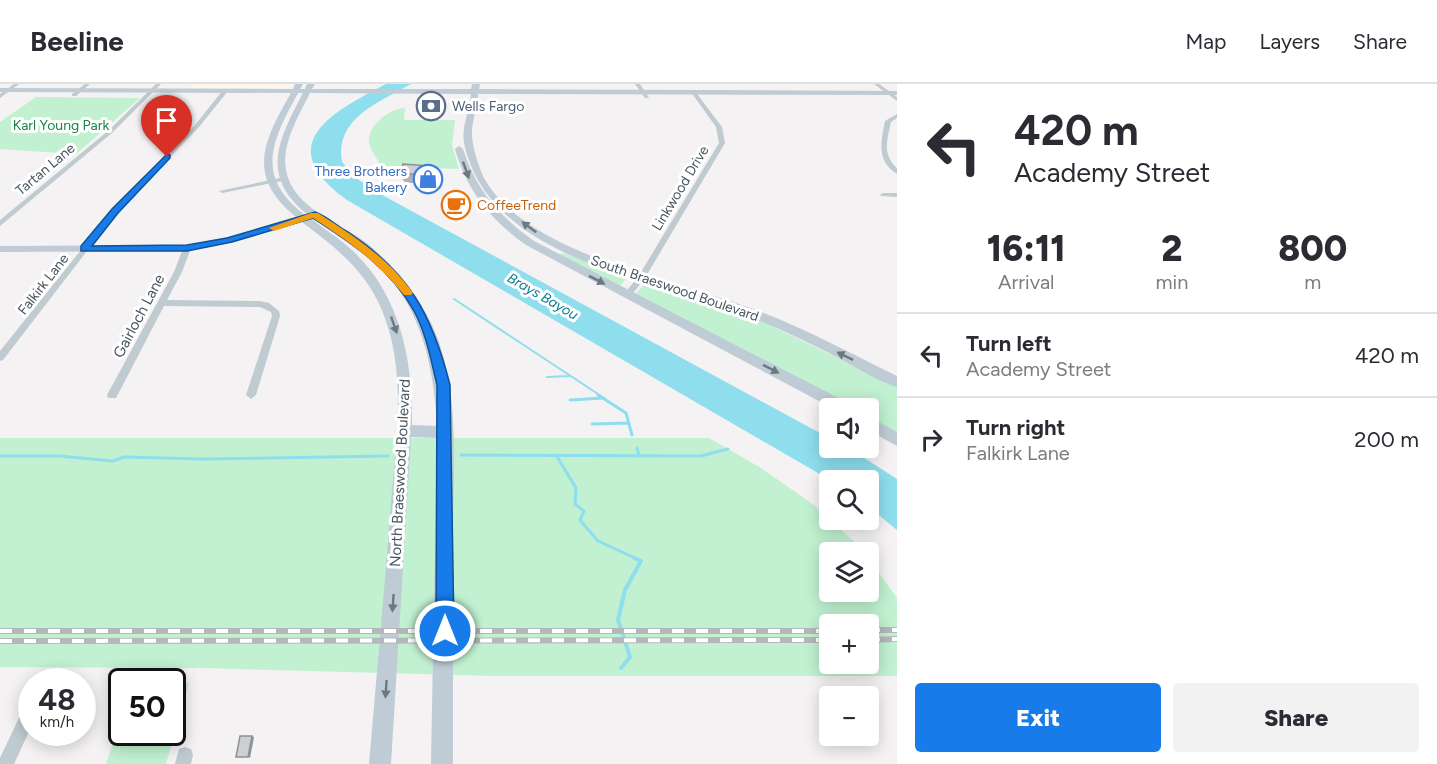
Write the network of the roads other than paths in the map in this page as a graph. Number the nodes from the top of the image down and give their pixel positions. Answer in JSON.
{"nodes":[{"id":1,"x":17,"y":84,"type":"edge"},
{"id":2,"x":88,"y":84,"type":"edge"},
{"id":3,"x":159,"y":84,"type":"edge"},
{"id":4,"x":637,"y":84,"type":"edge"},
{"id":5,"x":876,"y":84,"type":"edge"},
{"id":6,"x":296,"y":90,"type":"edge"},
{"id":7,"x":308,"y":90,"type":"edge"},
{"id":8,"x":471,"y":91,"type":"edge"},
{"id":9,"x":787,"y":92,"type":"junction"},
{"id":10,"x":2,"y":93,"type":"edge"},
{"id":11,"x":77,"y":93,"type":"junction"},
{"id":12,"x":150,"y":93,"type":"junction"},
{"id":13,"x":223,"y":94,"type":"junction"},
{"id":14,"x":644,"y":95,"type":"junction"},
{"id":15,"x":696,"y":95,"type":"junction"},
{"id":16,"x":895,"y":96,"type":"edge"},
{"id":17,"x":759,"y":97,"type":"junction"},
{"id":18,"x":897,"y":116,"type":"edge"},
{"id":19,"x":275,"y":134,"type":"junction"},
{"id":20,"x":288,"y":134,"type":"junction"},
{"id":21,"x":465,"y":151,"type":"junction"},
{"id":22,"x":897,"y":172,"type":"edge"},
{"id":23,"x":285,"y":179,"type":"junction"},
{"id":24,"x":272,"y":182,"type":"junction"},
{"id":25,"x":222,"y":191,"type":"dead end"},
{"id":26,"x":883,"y":195,"type":"dead end"},
{"id":27,"x":897,"y":195,"type":"edge"},
{"id":28,"x":495,"y":197,"type":"junction"},
{"id":29,"x":481,"y":200,"type":"junction"},
{"id":30,"x":309,"y":217,"type":"junction"},
{"id":31,"x":0,"y":224,"type":"edge"},
{"id":32,"x":559,"y":246,"type":"junction"},
{"id":33,"x":187,"y":248,"type":"junction"},
{"id":34,"x":0,"y":249,"type":"edge"},
{"id":35,"x":85,"y":249,"type":"junction"},
{"id":36,"x":545,"y":253,"type":"junction"},
{"id":37,"x":640,"y":278,"type":"junction"},
{"id":38,"x":398,"y":281,"type":"junction"},
{"id":39,"x":376,"y":286,"type":"junction"},
{"id":40,"x":627,"y":295,"type":"junction"},
{"id":41,"x":162,"y":303,"type":"junction"},
{"id":42,"x":0,"y":358,"type":"edge"},
{"id":43,"x":897,"y":382,"type":"edge"},
{"id":44,"x":251,"y":394,"type":"dead end"},
{"id":45,"x":112,"y":395,"type":"dead end"},
{"id":46,"x":826,"y":398,"type":"edge"},
{"id":47,"x":879,"y":429,"type":"edge"},
{"id":48,"x":404,"y":431,"type":"junction"},
{"id":49,"x":445,"y":432,"type":"junction"},
{"id":50,"x":897,"y":440,"type":"edge"},
{"id":51,"x":18,"y":737,"type":"edge"},
{"id":52,"x":6,"y":764,"type":"edge"},
{"id":53,"x":380,"y":764,"type":"edge"},
{"id":54,"x":442,"y":764,"type":"edge"}],
"edges":[{"from":1,"to":10,"type":"street"},
{"from":2,"to":11,"type":"street"},
{"from":3,"to":12,"type":"street","name":"Tartan Lane"},
{"from":4,"to":14,"type":"street"},
{"from":5,"to":16,"type":"street"},
{"from":6,"to":7,"type":"main road"},
{"from":6,"to":13,"type":"main road"},
{"from":6,"to":19,"type":"main road","name":"North Braeswood Boulevard"},
{"from":7,"to":8,"type":"main road"},
{"from":7,"to":8,"type":"main road"},
{"from":7,"to":20,"type":"main road"},
{"from":8,"to":14,"type":"main road"},
{"from":8,"to":21,"type":"main road","name":"South Braeswood Boulevard"},
{"from":9,"to":15,"type":"main road"},
{"from":9,"to":16,"type":"main road"},
{"from":9,"to":17,"type":"main road"},
{"from":10,"to":11,"type":"main road"},
{"from":11,"to":12,"type":"main road"},
{"from":12,"to":13,"type":"main road"},
{"from":12,"to":31,"type":"street","name":"Tartan Lane"},
{"from":13,"to":35,"type":"street","name":"Falkirk Lane"},
{"from":14,"to":15,"type":"main road"},
{"from":15,"to":17,"type":"main road"},
{"from":15,"to":37,"type":"street","name":"Linkwood Drive"},
{"from":16,"to":17,"type":"main road"},
{"from":18,"to":22,"type":"street"},
{"from":19,"to":20,"type":"main road"},
{"from":19,"to":24,"type":"main road","name":"North Braeswood Boulevard"},
{"from":20,"to":23,"type":"main road"},
{"from":21,"to":28,"type":"main road","name":"South Braeswood Boulevard"},
{"from":21,"to":29,"type":"main road","name":"South Braeswood Boulevard","one_way":true},
{"from":23,"to":24,"type":"street"},
{"from":23,"to":30,"type":"main road","name":"North Braeswood Boulevard"},
{"from":24,"to":25,"type":"street"},
{"from":24,"to":30,"type":"main road","name":"North Braeswood Boulevard"},
{"from":26,"to":27,"type":"street"},
{"from":28,"to":29,"type":"main road"},
{"from":32,"to":28,"type":"main road","name":"South Braeswood Boulevard","one_way":true},
{"from":29,"to":36,"type":"main road","name":"South Braeswood Boulevard"},
{"from":30,"to":33,"type":"main road"},
{"from":30,"to":38,"type":"main road","name":"North Braeswood Boulevard"},
{"from":30,"to":39,"type":"main road","name":"North Braeswood Boulevard"},
{"from":32,"to":36,"type":"main road"},
{"from":32,"to":37,"type":"main road","name":"South Braeswood Boulevard"},
{"from":33,"to":35,"type":"main road"},
{"from":33,"to":41,"type":"street","name":"Gairloch Lane"},
{"from":34,"to":35,"type":"main road"},
{"from":35,"to":42,"type":"street","name":"Falkirk Lane"},
{"from":36,"to":40,"type":"main road","name":"South Braeswood Boulevard","one_way":true},
{"from":37,"to":40,"type":"street","name":"Linkwood Drive"},
{"from":43,"to":37,"type":"main road","name":"South Braeswood Boulevard","one_way":true},
{"from":38,"to":39,"type":"main road"},
{"from":38,"to":49,"type":"main road","name":"North Braeswood Boulevard"},
{"from":39,"to":48,"type":"main road","name":"North Braeswood Boulevard","one_way":true},
{"from":40,"to":46,"type":"main road","name":"South Braeswood Boulevard","one_way":true},
{"from":41,"to":44,"type":"street"},
{"from":41,"to":45,"type":"street","name":"Gairloch Lane"},
{"from":47,"to":50,"type":"main road"},
{"from":48,"to":49,"type":"main road"},
{"from":48,"to":53,"type":"main road","name":"North Braeswood Boulevard","one_way":true},
{"from":49,"to":54,"type":"main road","name":"North Braeswood Boulevard"},
{"from":51,"to":52,"type":"street"}]}
